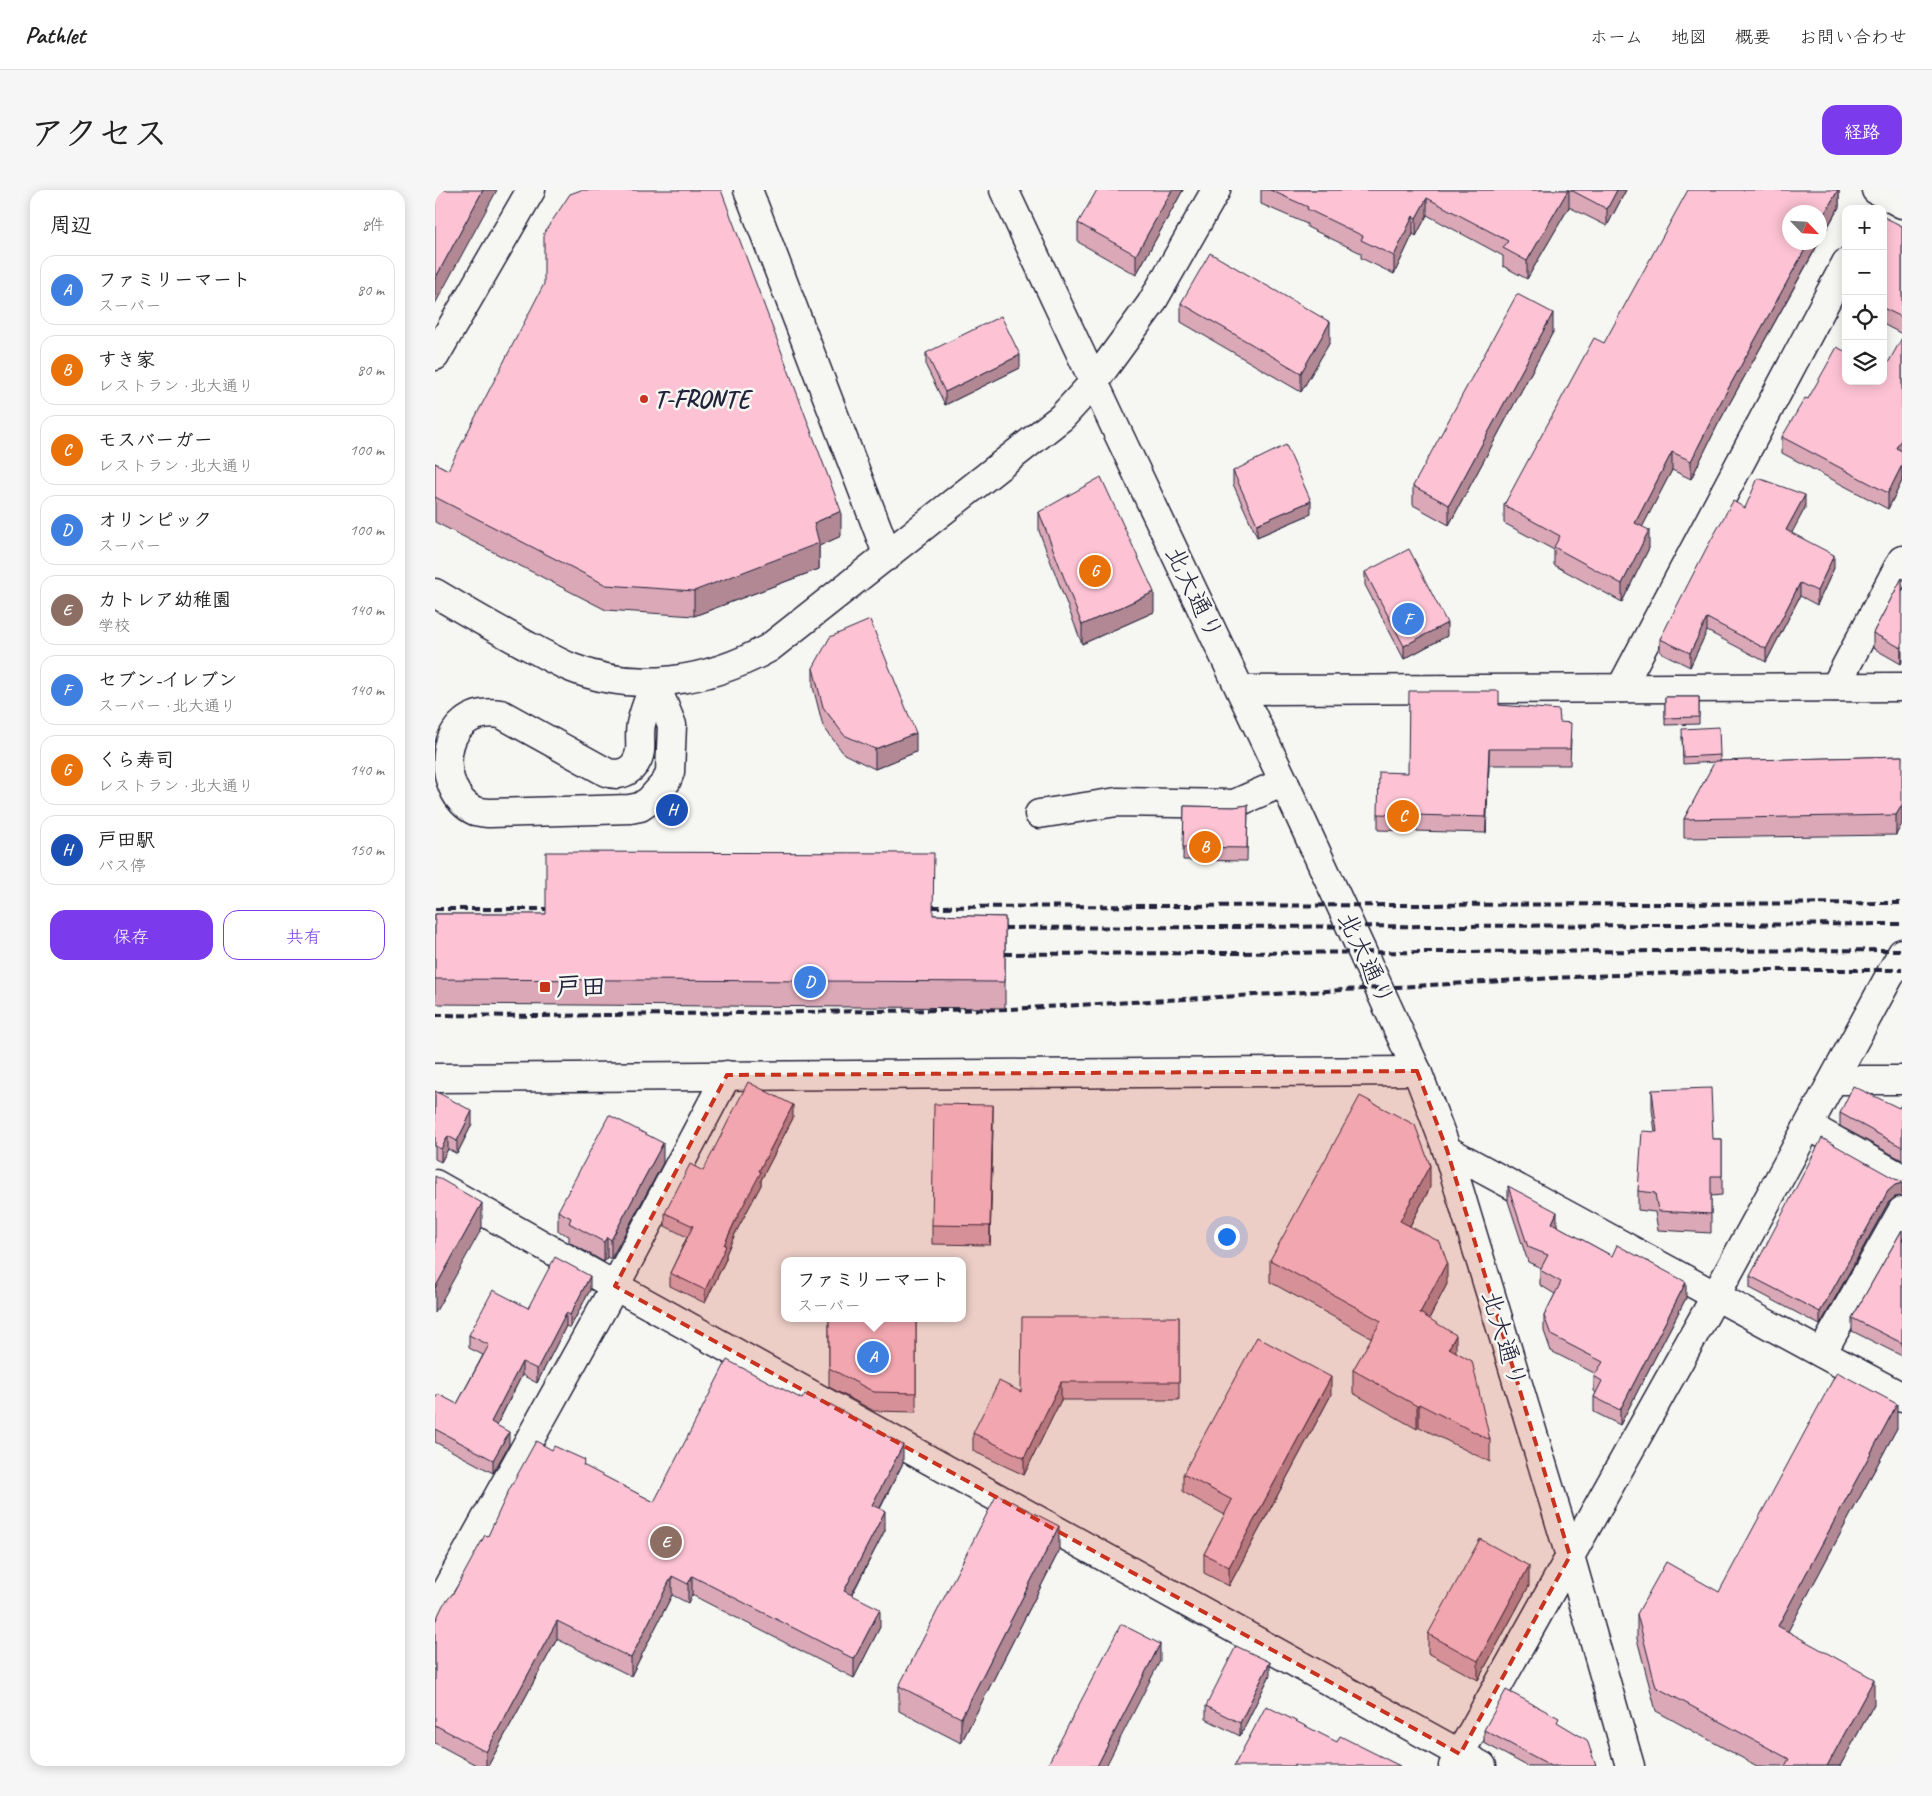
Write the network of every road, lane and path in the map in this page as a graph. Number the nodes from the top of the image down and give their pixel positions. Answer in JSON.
{"nodes":[{"id":1,"x":531,"y":190,"type":"edge"},
{"id":2,"x":748,"y":190,"type":"edge"},
{"id":3,"x":1004,"y":190,"type":"edge"},
{"id":4,"x":1215,"y":190,"type":"edge"},
{"id":5,"x":1842,"y":271,"type":"edge"},
{"id":6,"x":435,"y":356,"type":"edge"},
{"id":7,"x":1094,"y":382,"type":"junction"},
{"id":8,"x":888,"y":556,"type":"junction"},
{"id":9,"x":1902,"y":560,"type":"edge"},
{"id":10,"x":435,"y":593,"type":"edge"},
{"id":11,"x":655,"y":683,"type":"junction"},
{"id":12,"x":1835,"y":687,"type":"junction"},
{"id":13,"x":1902,"y":687,"type":"edge"},
{"id":14,"x":1621,"y":688,"type":"junction"},
{"id":15,"x":1241,"y":690,"type":"junction"},
{"id":16,"x":1285,"y":782,"type":"junction"},
{"id":17,"x":1039,"y":814,"type":"dead end"},
{"id":18,"x":1902,"y":953,"type":"edge"},
{"id":19,"x":1417,"y":1071,"type":"junction"},
{"id":20,"x":727,"y":1075,"type":"junction"},
{"id":21,"x":435,"y":1078,"type":"edge"},
{"id":22,"x":1834,"y":1080,"type":"junction"},
{"id":23,"x":1902,"y":1080,"type":"edge"},
{"id":24,"x":1809,"y":1126,"type":"junction"},
{"id":25,"x":1447,"y":1150,"type":"junction"},
{"id":26,"x":1902,"y":1178,"type":"edge"},
{"id":27,"x":435,"y":1184,"type":"edge"},
{"id":28,"x":1902,"y":1211,"type":"edge"},
{"id":29,"x":615,"y":1286,"type":"junction"},
{"id":30,"x":1715,"y":1297,"type":"junction"},
{"id":31,"x":1822,"y":1353,"type":"junction"},
{"id":32,"x":1902,"y":1398,"type":"edge"},
{"id":33,"x":1570,"y":1556,"type":"junction"},
{"id":34,"x":435,"y":1610,"type":"edge"},
{"id":35,"x":1465,"y":1762,"type":"edge"},
{"id":36,"x":1630,"y":1766,"type":"edge"}],
"edges":[{"from":1,"to":6,"type":"street"},
{"from":2,"to":8,"type":"street"},
{"from":3,"to":7,"type":"street","name":"北大通り"},
{"from":4,"to":7,"type":"street"},
{"from":5,"to":14,"type":"street"},
{"from":7,"to":8,"type":"street"},
{"from":7,"to":15,"type":"street","name":"北大通り"},
{"from":8,"to":11,"type":"street"},
{"from":9,"to":12,"type":"street"},
{"from":10,"to":11,"type":"street"},
{"from":11,"to":11,"type":"street"},
{"from":12,"to":13,"type":"street"},
{"from":12,"to":14,"type":"street"},
{"from":14,"to":15,"type":"street"},
{"from":15,"to":16,"type":"street","name":"北大通り"},
{"from":16,"to":17,"type":"street"},
{"from":16,"to":19,"type":"street","name":"北大通り"},
{"from":18,"to":22,"type":"street"},
{"from":19,"to":20,"type":"street"},
{"from":19,"to":25,"type":"street","name":"北大通り"},
{"from":20,"to":21,"type":"street"},
{"from":20,"to":29,"type":"street"},
{"from":22,"to":23,"type":"street"},
{"from":22,"to":24,"type":"street"},
{"from":24,"to":26,"type":"street"},
{"from":24,"to":30,"type":"street"},
{"from":25,"to":30,"type":"street"},
{"from":25,"to":33,"type":"street","name":"北大通り"},
{"from":27,"to":29,"type":"street"},
{"from":28,"to":31,"type":"street"},
{"from":29,"to":34,"type":"street"},
{"from":29,"to":35,"type":"street"},
{"from":30,"to":31,"type":"street"},
{"from":30,"to":33,"type":"street"},
{"from":31,"to":32,"type":"street"},
{"from":33,"to":35,"type":"street"},
{"from":33,"to":36,"type":"street","name":"北大通り"}]}
